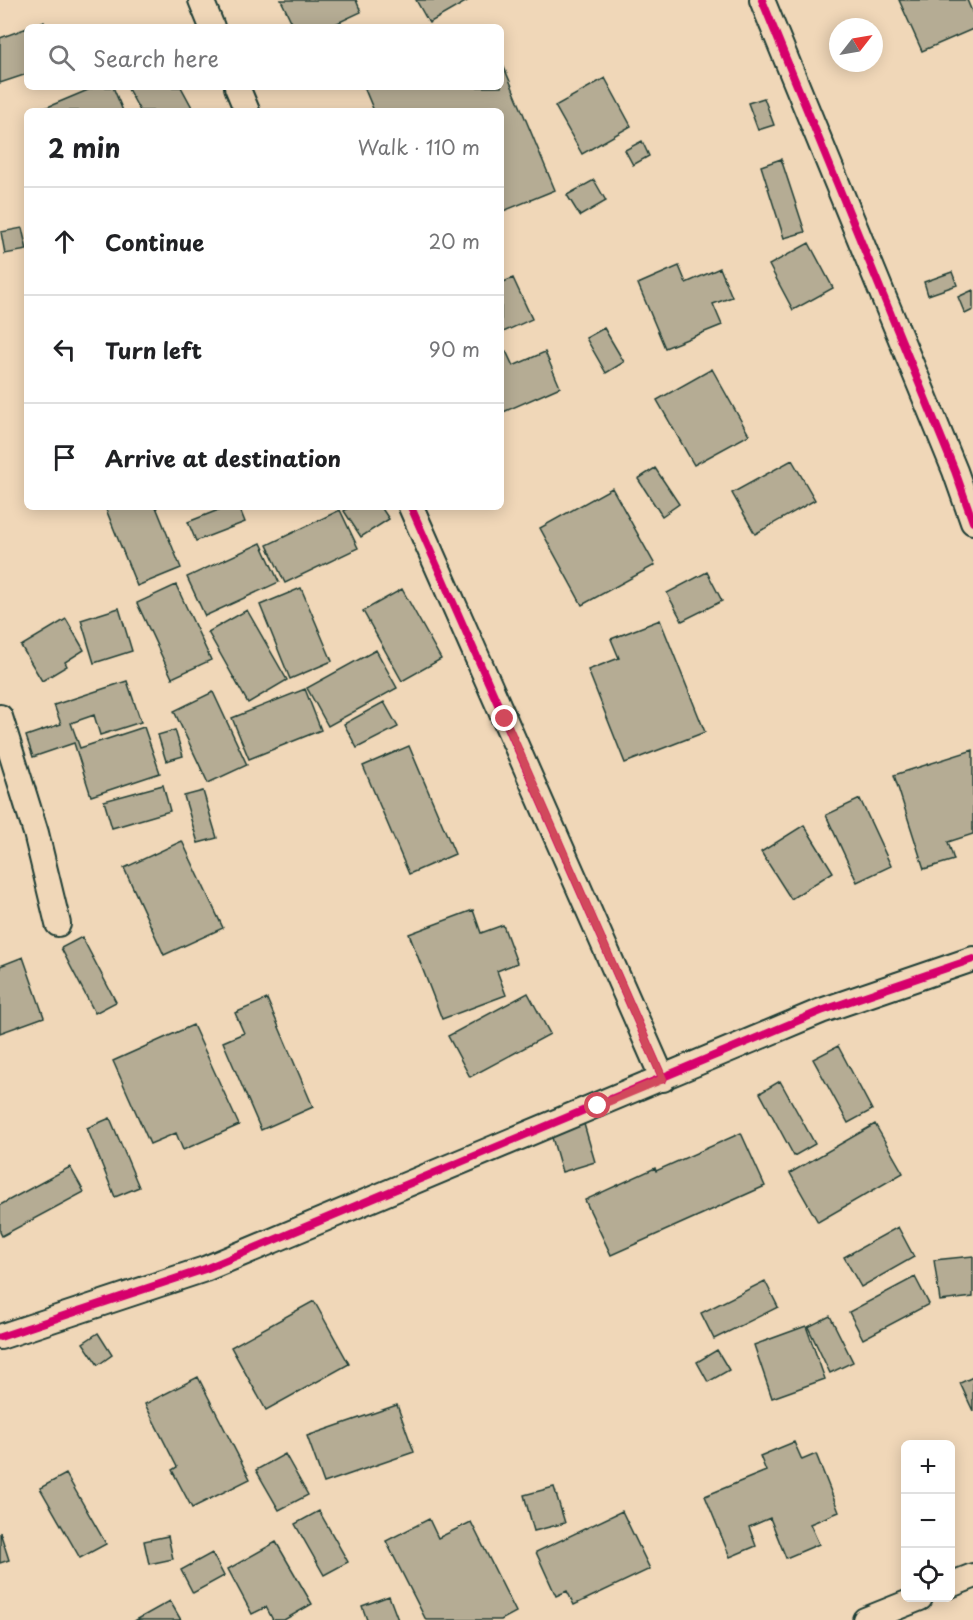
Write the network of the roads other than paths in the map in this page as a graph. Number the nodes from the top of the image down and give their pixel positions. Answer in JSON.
{"nodes":[{"id":1,"x":201,"y":0,"type":"edge"},
{"id":2,"x":762,"y":0,"type":"edge"},
{"id":3,"x":211,"y":24,"type":"edge"},
{"id":4,"x":238,"y":90,"type":"edge"},
{"id":5,"x":246,"y":108,"type":"edge"},
{"id":6,"x":412,"y":510,"type":"edge"},
{"id":7,"x":973,"y":522,"type":"edge"},
{"id":8,"x":0,"y":717,"type":"edge"},
{"id":9,"x":58,"y":924,"type":"dead end"},
{"id":10,"x":973,"y":959,"type":"edge"},
{"id":11,"x":663,"y":1079,"type":"junction"},
{"id":12,"x":0,"y":1336,"type":"edge"},
{"id":13,"x":973,"y":1576,"type":"edge"},
{"id":14,"x":955,"y":1583,"type":"edge"},
{"id":15,"x":910,"y":1602,"type":"edge"},
{"id":16,"x":865,"y":1620,"type":"edge"}],
"edges":[{"from":1,"to":3,"type":"street"},
{"from":2,"to":7,"type":"street"},
{"from":4,"to":5,"type":"street"},
{"from":6,"to":11,"type":"street"},
{"from":8,"to":9,"type":"street"},
{"from":10,"to":11,"type":"street"},
{"from":11,"to":12,"type":"street"},
{"from":13,"to":14,"type":"street"},
{"from":15,"to":16,"type":"street"}]}
